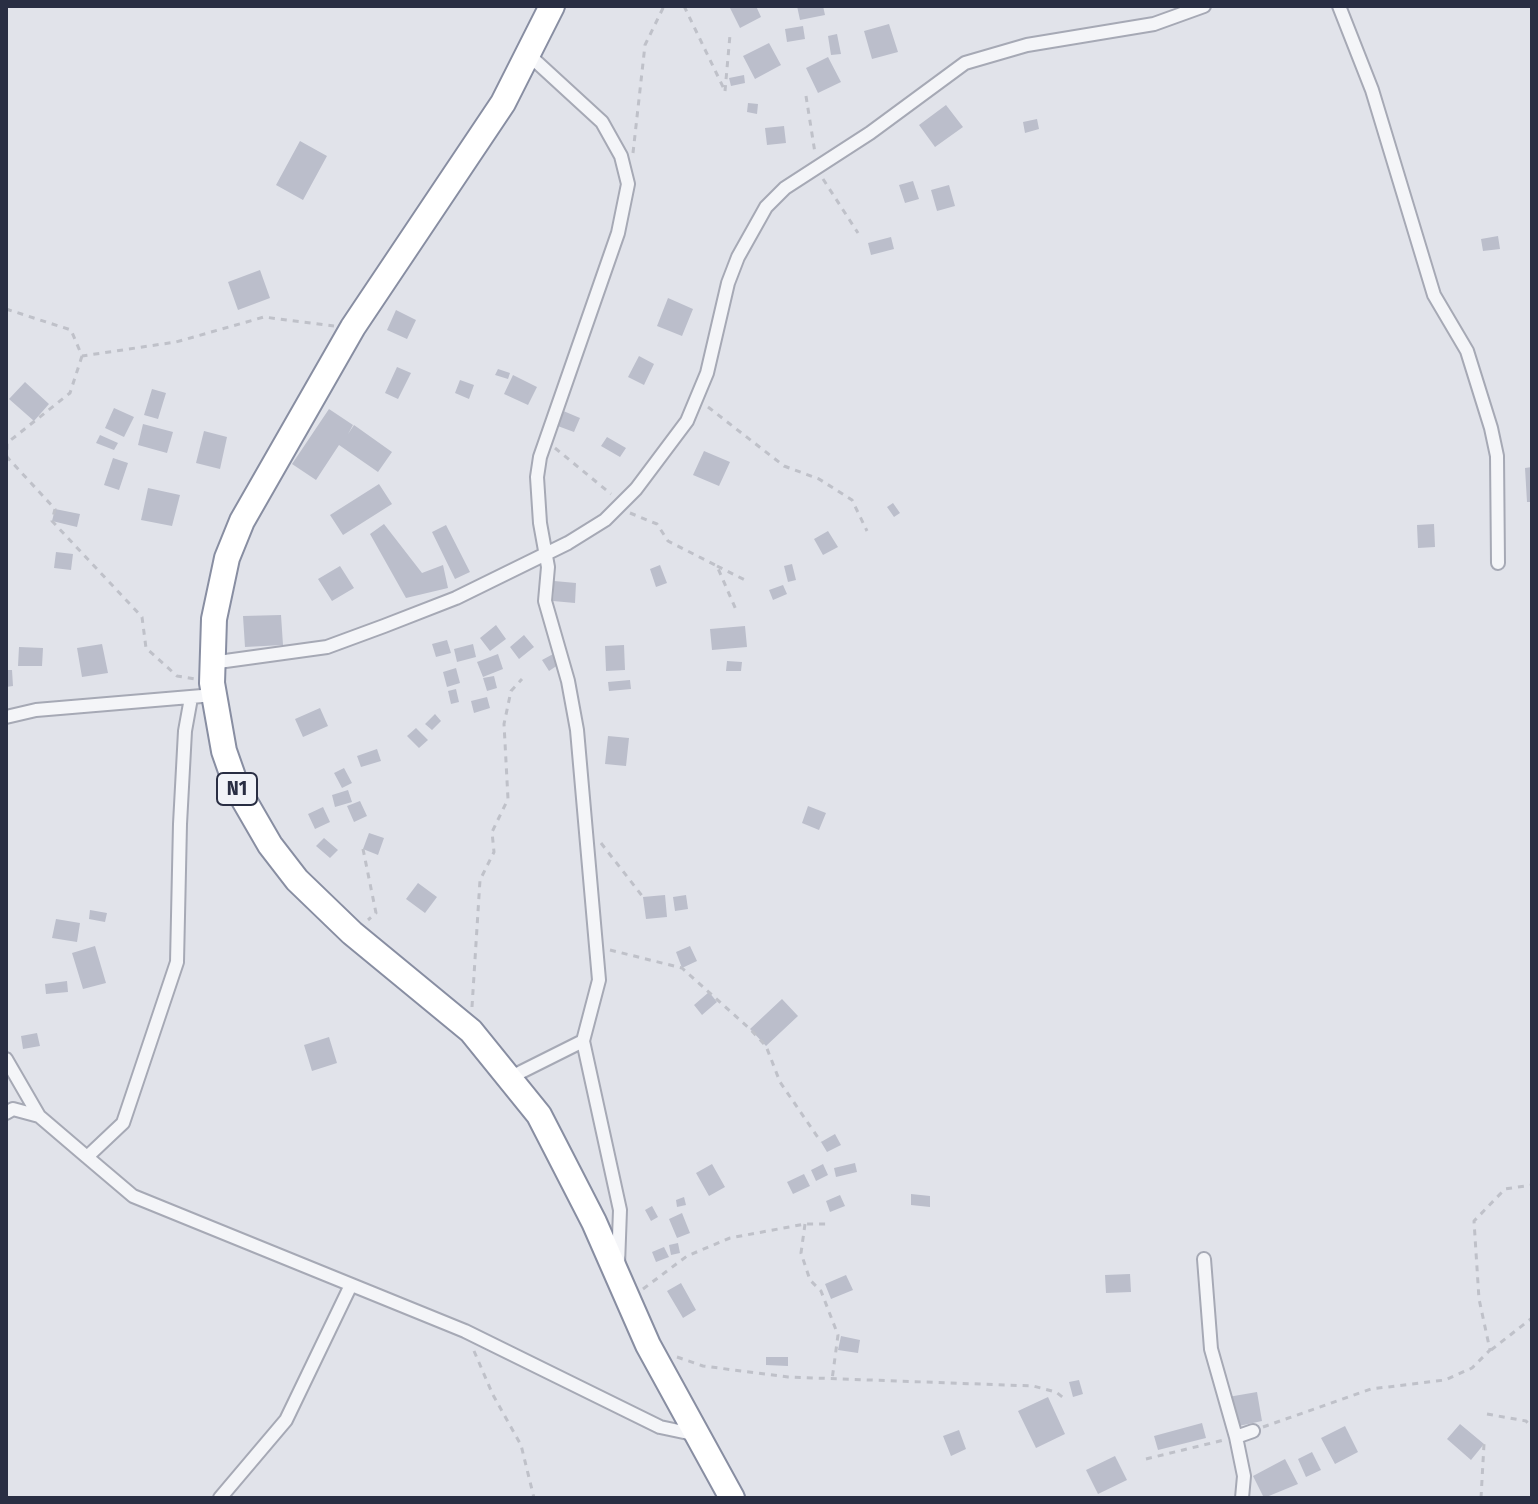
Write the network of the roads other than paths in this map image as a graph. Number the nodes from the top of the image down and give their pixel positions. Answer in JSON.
{"nodes":[{"id":1,"x":552,"y":6,"type":"edge"},
{"id":2,"x":1204,"y":6,"type":"edge"},
{"id":3,"x":1339,"y":6,"type":"edge"},
{"id":4,"x":529,"y":55,"type":"junction"},
{"id":5,"x":545,"y":553,"type":"junction"},
{"id":6,"x":1498,"y":563,"type":"dead end"},
{"id":7,"x":207,"y":685,"type":"junction"},
{"id":8,"x":6,"y":717,"type":"edge"},
{"id":9,"x":583,"y":1041,"type":"junction"},
{"id":10,"x":6,"y":1059,"type":"edge"},
{"id":11,"x":511,"y":1077,"type":"junction"},
{"id":12,"x":6,"y":1113,"type":"edge"},
{"id":13,"x":39,"y":1116,"type":"junction"},
{"id":14,"x":87,"y":1157,"type":"junction"},
{"id":15,"x":1204,"y":1259,"type":"dead end"},
{"id":16,"x":617,"y":1277,"type":"junction"},
{"id":17,"x":351,"y":1285,"type":"junction"},
{"id":18,"x":1253,"y":1431,"type":"road end"},
{"id":19,"x":693,"y":1434,"type":"junction"},
{"id":20,"x":1236,"y":1437,"type":"junction"},
{"id":21,"x":220,"y":1498,"type":"edge"},
{"id":22,"x":732,"y":1498,"type":"edge"},
{"id":23,"x":1242,"y":1498,"type":"edge"}],
"edges":[{"from":1,"to":4,"type":"highway","number":"N1"},
{"from":2,"to":5,"type":"street"},
{"from":3,"to":6,"type":"street"},
{"from":4,"to":5,"type":"street"},
{"from":4,"to":7,"type":"highway","number":"N1"},
{"from":5,"to":7,"type":"street"},
{"from":5,"to":9,"type":"street"},
{"from":7,"to":8,"type":"street"},
{"from":7,"to":11,"type":"highway","number":"N1"},
{"from":7,"to":14,"type":"street"},
{"from":9,"to":11,"type":"street"},
{"from":9,"to":16,"type":"street"},
{"from":10,"to":13,"type":"street"},
{"from":11,"to":16,"type":"highway","number":"N1"},
{"from":12,"to":13,"type":"street"},
{"from":13,"to":14,"type":"street"},
{"from":14,"to":17,"type":"street"},
{"from":15,"to":20,"type":"street"},
{"from":16,"to":19,"type":"highway","number":"N1"},
{"from":17,"to":19,"type":"street"},
{"from":17,"to":21,"type":"street"},
{"from":18,"to":20,"type":"street"},
{"from":19,"to":22,"type":"highway","number":"N1"},
{"from":20,"to":23,"type":"street"}]}
